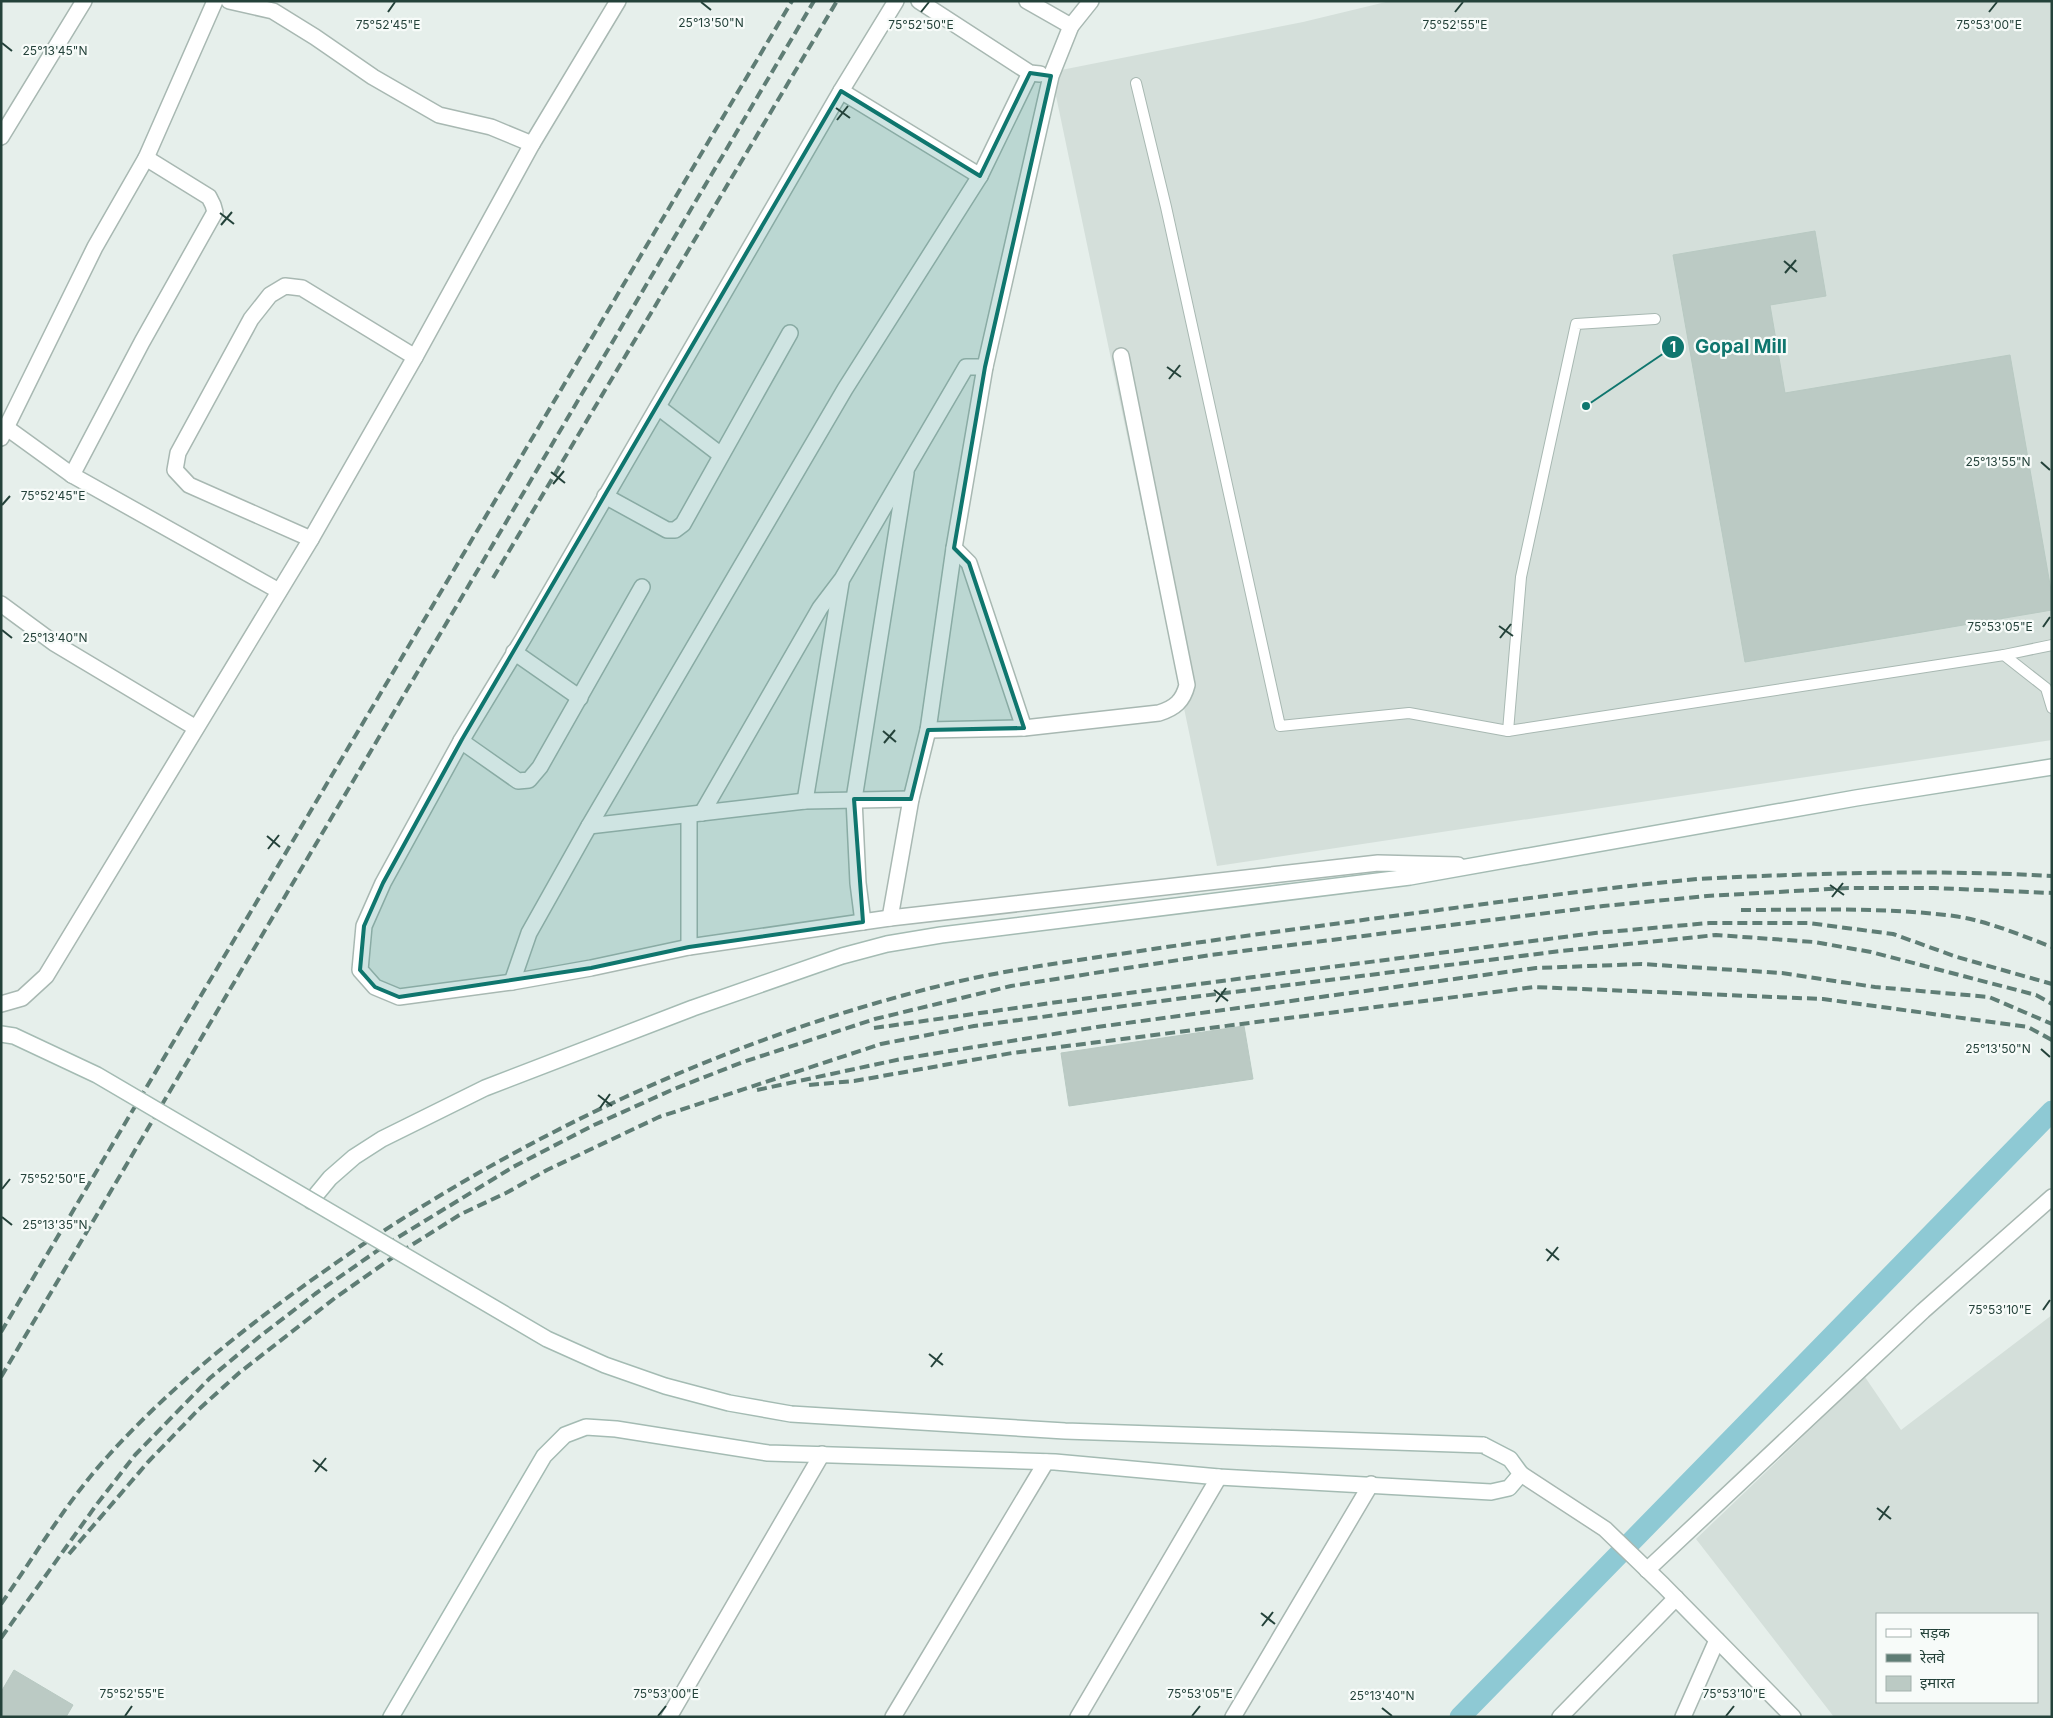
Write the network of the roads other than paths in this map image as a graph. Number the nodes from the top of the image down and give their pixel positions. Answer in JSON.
{"nodes":[{"id":1,"x":84,"y":1,"type":"edge"},
{"id":2,"x":215,"y":1,"type":"edge"},
{"id":3,"x":228,"y":1,"type":"edge"},
{"id":4,"x":618,"y":1,"type":"edge"},
{"id":5,"x":896,"y":1,"type":"edge"},
{"id":6,"x":919,"y":1,"type":"edge"},
{"id":7,"x":1028,"y":1,"type":"edge"},
{"id":8,"x":1091,"y":1,"type":"edge"},
{"id":9,"x":276,"y":6,"type":"edge"},
{"id":10,"x":1071,"y":26,"type":"junction"},
{"id":11,"x":1030,"y":72,"type":"junction"},
{"id":12,"x":1052,"y":76,"type":"junction"},
{"id":13,"x":1136,"y":83,"type":"dead end"},
{"id":14,"x":841,"y":91,"type":"junction"},
{"id":15,"x":7,"y":114,"type":"edge"},
{"id":16,"x":1,"y":137,"type":"edge"},
{"id":17,"x":532,"y":144,"type":"junction"},
{"id":18,"x":146,"y":158,"type":"junction"},
{"id":19,"x":980,"y":176,"type":"junction"},
{"id":20,"x":1655,"y":319,"type":"dead end"},
{"id":21,"x":790,"y":332,"type":"dead end"},
{"id":22,"x":1121,"y":356,"type":"dead end"},
{"id":23,"x":415,"y":357,"type":"junction"},
{"id":24,"x":985,"y":367,"type":"junction"},
{"id":25,"x":658,"y":407,"type":"junction"},
{"id":26,"x":4,"y":433,"type":"edge"},
{"id":27,"x":721,"y":455,"type":"junction"},
{"id":28,"x":908,"y":464,"type":"junction"},
{"id":29,"x":72,"y":475,"type":"junction"},
{"id":30,"x":605,"y":496,"type":"junction"},
{"id":31,"x":311,"y":539,"type":"junction"},
{"id":32,"x":954,"y":548,"type":"junction"},
{"id":33,"x":842,"y":579,"type":"junction"},
{"id":34,"x":642,"y":587,"type":"dead end"},
{"id":35,"x":279,"y":591,"type":"junction"},
{"id":36,"x":1,"y":604,"type":"edge"},
{"id":37,"x":2052,"y":645,"type":"edge"},
{"id":38,"x":514,"y":652,"type":"junction"},
{"id":39,"x":2004,"y":655,"type":"junction"},
{"id":40,"x":580,"y":698,"type":"junction"},
{"id":41,"x":2052,"y":708,"type":"edge"},
{"id":42,"x":196,"y":728,"type":"junction"},
{"id":43,"x":1024,"y":728,"type":"junction"},
{"id":44,"x":928,"y":730,"type":"junction"},
{"id":45,"x":1508,"y":731,"type":"junction"},
{"id":46,"x":461,"y":741,"type":"junction"},
{"id":47,"x":2052,"y":766,"type":"edge"},
{"id":48,"x":854,"y":799,"type":"junction"},
{"id":49,"x":911,"y":799,"type":"junction"},
{"id":50,"x":805,"y":801,"type":"junction"},
{"id":51,"x":695,"y":814,"type":"junction"},
{"id":52,"x":589,"y":826,"type":"junction"},
{"id":53,"x":1474,"y":865,"type":"junction"},
{"id":54,"x":890,"y":918,"type":"junction"},
{"id":55,"x":863,"y":922,"type":"junction"},
{"id":56,"x":689,"y":947,"type":"junction"},
{"id":57,"x":512,"y":982,"type":"junction"},
{"id":58,"x":1,"y":1004,"type":"edge"},
{"id":59,"x":1,"y":1034,"type":"edge"},
{"id":60,"x":2052,"y":1197,"type":"edge"},
{"id":61,"x":311,"y":1200,"type":"junction"},
{"id":62,"x":822,"y":1454,"type":"junction"},
{"id":63,"x":1046,"y":1462,"type":"junction"},
{"id":64,"x":1521,"y":1474,"type":"junction"},
{"id":65,"x":1219,"y":1477,"type":"junction"},
{"id":66,"x":1371,"y":1484,"type":"junction"},
{"id":67,"x":1648,"y":1570,"type":"junction"},
{"id":68,"x":1676,"y":1598,"type":"junction"},
{"id":69,"x":1717,"y":1640,"type":"junction"},
{"id":70,"x":391,"y":1717,"type":"edge"},
{"id":71,"x":669,"y":1717,"type":"edge"},
{"id":72,"x":893,"y":1717,"type":"edge"},
{"id":73,"x":1078,"y":1717,"type":"edge"},
{"id":74,"x":1233,"y":1717,"type":"edge"},
{"id":75,"x":1560,"y":1717,"type":"edge"},
{"id":76,"x":1682,"y":1717,"type":"edge"},
{"id":77,"x":1793,"y":1717,"type":"edge"}],
"edges":[{"from":1,"to":15,"type":"street"},
{"from":2,"to":18,"type":"street"},
{"from":3,"to":9,"type":"street"},
{"from":4,"to":17,"type":"street"},
{"from":5,"to":14,"type":"street"},
{"from":6,"to":11,"type":"street"},
{"from":7,"to":10,"type":"street"},
{"from":8,"to":10,"type":"street"},
{"from":9,"to":17,"type":"street"},
{"from":10,"to":12,"type":"street"},
{"from":11,"to":12,"type":"street"},
{"from":11,"to":19,"type":"street"},
{"from":12,"to":24,"type":"street"},
{"from":13,"to":45,"type":"lane"},
{"from":14,"to":19,"type":"street"},
{"from":14,"to":25,"type":"street"},
{"from":15,"to":16,"type":"street"},
{"from":17,"to":23,"type":"street"},
{"from":18,"to":26,"type":"street"},
{"from":18,"to":29,"type":"street"},
{"from":19,"to":52,"type":"street"},
{"from":20,"to":45,"type":"lane"},
{"from":21,"to":27,"type":"street"},
{"from":22,"to":43,"type":"street"},
{"from":23,"to":31,"type":"street"},
{"from":23,"to":31,"type":"street"},
{"from":24,"to":28,"type":"street"},
{"from":24,"to":32,"type":"street"},
{"from":25,"to":27,"type":"street"},
{"from":25,"to":30,"type":"street"},
{"from":26,"to":29,"type":"street"},
{"from":27,"to":30,"type":"street"},
{"from":28,"to":33,"type":"street"},
{"from":28,"to":48,"type":"street"},
{"from":29,"to":35,"type":"street"},
{"from":30,"to":38,"type":"street"},
{"from":31,"to":35,"type":"street"},
{"from":32,"to":43,"type":"street"},
{"from":32,"to":44,"type":"street"},
{"from":33,"to":50,"type":"street"},
{"from":33,"to":51,"type":"street"},
{"from":34,"to":40,"type":"street"},
{"from":35,"to":42,"type":"street"},
{"from":36,"to":42,"type":"street"},
{"from":37,"to":39,"type":"lane"},
{"from":38,"to":40,"type":"street"},
{"from":38,"to":46,"type":"street"},
{"from":39,"to":41,"type":"lane"},
{"from":39,"to":45,"type":"lane"},
{"from":40,"to":46,"type":"street"},
{"from":42,"to":58,"type":"street"},
{"from":43,"to":44,"type":"street"},
{"from":44,"to":49,"type":"street"},
{"from":46,"to":57,"type":"street"},
{"from":47,"to":53,"type":"street"},
{"from":48,"to":49,"type":"street"},
{"from":48,"to":50,"type":"street"},
{"from":48,"to":55,"type":"street"},
{"from":49,"to":54,"type":"street"},
{"from":50,"to":51,"type":"street"},
{"from":51,"to":52,"type":"street"},
{"from":51,"to":56,"type":"street"},
{"from":52,"to":57,"type":"street"},
{"from":53,"to":54,"type":"street"},
{"from":53,"to":61,"type":"street"},
{"from":54,"to":55,"type":"street"},
{"from":55,"to":56,"type":"street"},
{"from":56,"to":57,"type":"street"},
{"from":59,"to":61,"type":"street","bridge":true},
{"from":60,"to":67,"type":"street"},
{"from":61,"to":64,"type":"street","bridge":true},
{"from":62,"to":63,"type":"street"},
{"from":62,"to":70,"type":"street"},
{"from":62,"to":71,"type":"street"},
{"from":63,"to":65,"type":"street"},
{"from":63,"to":72,"type":"street"},
{"from":64,"to":66,"type":"street"},
{"from":64,"to":67,"type":"street"},
{"from":65,"to":66,"type":"street"},
{"from":65,"to":73,"type":"street"},
{"from":66,"to":74,"type":"street"},
{"from":67,"to":68,"type":"street"},
{"from":68,"to":69,"type":"street"},
{"from":68,"to":75,"type":"street"},
{"from":69,"to":76,"type":"street"},
{"from":69,"to":77,"type":"street"}]}
